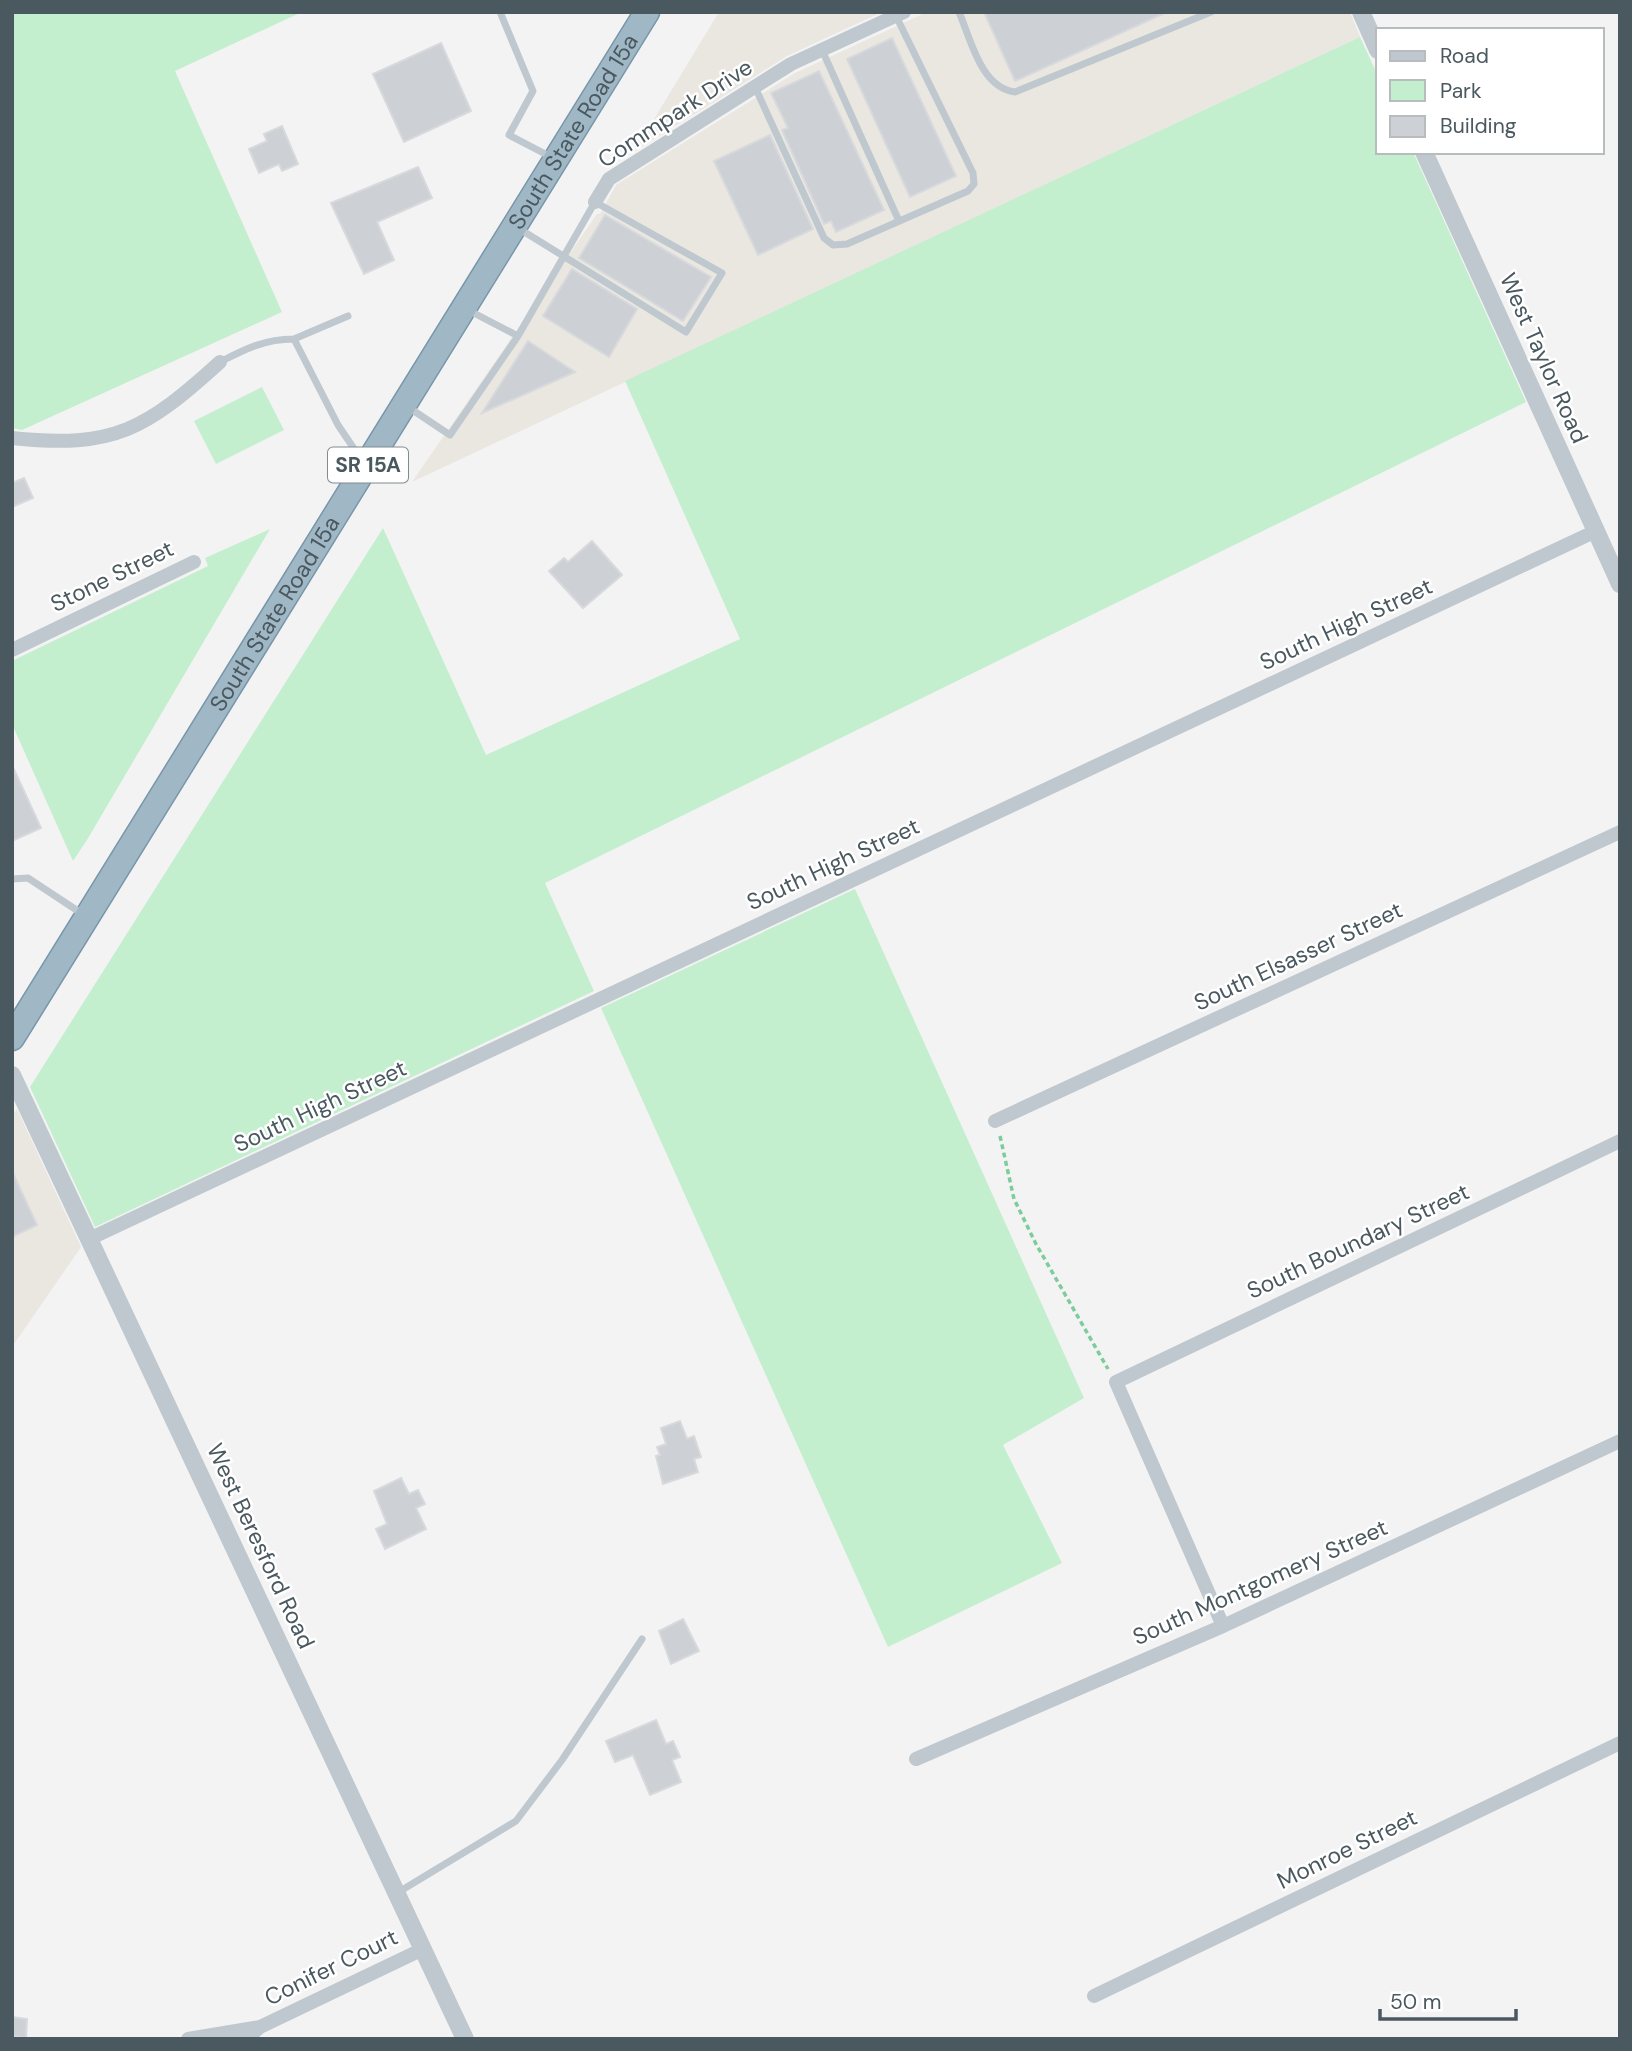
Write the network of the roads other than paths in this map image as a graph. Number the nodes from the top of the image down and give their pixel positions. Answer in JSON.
{"nodes":[{"id":1,"x":500,"y":12,"type":"edge"},
{"id":2,"x":647,"y":12,"type":"edge"},
{"id":3,"x":958,"y":12,"type":"edge"},
{"id":4,"x":1211,"y":12,"type":"edge"},
{"id":5,"x":1361,"y":12,"type":"edge"},
{"id":6,"x":900,"y":14,"type":"edge"},
{"id":7,"x":1376,"y":46,"type":"edge"},
{"id":8,"x":822,"y":50,"type":"junction"},
{"id":9,"x":755,"y":87,"type":"junction"},
{"id":10,"x":1425,"y":154,"type":"edge"},
{"id":11,"x":556,"y":160,"type":"junction"},
{"id":12,"x":595,"y":202,"type":"junction"},
{"id":13,"x":900,"y":221,"type":"junction"},
{"id":14,"x":515,"y":226,"type":"junction"},
{"id":15,"x":565,"y":255,"type":"junction"},
{"id":16,"x":465,"y":309,"type":"junction"},
{"id":17,"x":348,"y":316,"type":"dead end"},
{"id":18,"x":518,"y":336,"type":"junction"},
{"id":19,"x":294,"y":339,"type":"junction"},
{"id":20,"x":220,"y":362,"type":"joint"},
{"id":21,"x":405,"y":405,"type":"junction"},
{"id":22,"x":12,"y":438,"type":"edge"},
{"id":23,"x":366,"y":467,"type":"junction"},
{"id":24,"x":1596,"y":531,"type":"junction"},
{"id":25,"x":194,"y":562,"type":"dead end"},
{"id":26,"x":1620,"y":584,"type":"edge"},
{"id":27,"x":12,"y":650,"type":"edge"},
{"id":28,"x":1620,"y":832,"type":"edge"},
{"id":29,"x":12,"y":879,"type":"edge"},
{"id":30,"x":87,"y":917,"type":"junction"},
{"id":31,"x":12,"y":1038,"type":"edge"},
{"id":32,"x":12,"y":1075,"type":"edge"},
{"id":33,"x":995,"y":1121,"type":"road end"},
{"id":34,"x":1620,"y":1141,"type":"edge"},
{"id":35,"x":89,"y":1239,"type":"junction"},
{"id":36,"x":1620,"y":1441,"type":"edge"},
{"id":37,"x":1223,"y":1626,"type":"junction"},
{"id":38,"x":642,"y":1639,"type":"dead end"},
{"id":39,"x":1620,"y":1743,"type":"edge"},
{"id":40,"x":916,"y":1759,"type":"dead end"},
{"id":41,"x":397,"y":1894,"type":"junction"},
{"id":42,"x":423,"y":1949,"type":"junction"},
{"id":43,"x":1094,"y":1996,"type":"dead end"},
{"id":44,"x":260,"y":2027,"type":"junction"},
{"id":45,"x":188,"y":2039,"type":"edge"},
{"id":46,"x":246,"y":2039,"type":"edge"},
{"id":47,"x":465,"y":2039,"type":"edge"}],
"edges":[{"from":1,"to":11,"type":"lane"},
{"from":2,"to":11,"type":"highway","name":"South State Road 15a","number":"SR 15A"},
{"from":3,"to":4,"type":"lane"},
{"from":5,"to":7,"type":"street"},
{"from":6,"to":8,"type":"street","name":"Commpark Drive"},
{"from":6,"to":13,"type":"lane"},
{"from":8,"to":9,"type":"street","name":"Commpark Drive"},
{"from":8,"to":13,"type":"lane"},
{"from":9,"to":12,"type":"street","name":"Commpark Drive"},
{"from":9,"to":13,"type":"lane"},
{"from":10,"to":24,"type":"street","name":"West Taylor Road"},
{"from":11,"to":14,"type":"highway","name":"South State Road 15a","number":"SR 15A"},
{"from":12,"to":15,"type":"lane","name":"Commpark Drive"},
{"from":12,"to":15,"type":"lane"},
{"from":14,"to":15,"type":"lane"},
{"from":14,"to":16,"type":"highway","name":"South State Road 15a","number":"SR 15A"},
{"from":15,"to":18,"type":"lane","name":"Commpark Drive"},
{"from":16,"to":18,"type":"lane"},
{"from":16,"to":21,"type":"highway","name":"South State Road 15a","number":"SR 15A"},
{"from":17,"to":19,"type":"lane"},
{"from":18,"to":21,"type":"lane","name":"Commpark Drive"},
{"from":19,"to":20,"type":"lane"},
{"from":19,"to":23,"type":"lane"},
{"from":20,"to":22,"type":"street"},
{"from":21,"to":23,"type":"highway","name":"South State Road 15a","number":"SR 15A"},
{"from":23,"to":30,"type":"highway","name":"South State Road 15a","number":"SR 15A"},
{"from":24,"to":26,"type":"street","name":"West Taylor Road"},
{"from":24,"to":35,"type":"street","name":"South High Street"},
{"from":25,"to":27,"type":"street","name":"Stone Street"},
{"from":28,"to":33,"type":"street","name":"South Elsasser Street"},
{"from":29,"to":30,"type":"lane"},
{"from":30,"to":31,"type":"highway","name":"South State Road 15a","number":"SR 15A"},
{"from":32,"to":35,"type":"street","name":"West Beresford Road"},
{"from":34,"to":37,"type":"street","name":"South Boundary Street"},
{"from":35,"to":41,"type":"street","name":"West Beresford Road"},
{"from":36,"to":37,"type":"street","name":"South Montgomery Street"},
{"from":37,"to":40,"type":"street","name":"South Montgomery Street"},
{"from":38,"to":41,"type":"lane"},
{"from":39,"to":43,"type":"street","name":"Monroe Street"},
{"from":41,"to":42,"type":"street","name":"West Beresford Road"},
{"from":42,"to":44,"type":"street","name":"Conifer Court"},
{"from":42,"to":47,"type":"street","name":"West Beresford Road"},
{"from":44,"to":45,"type":"street","name":"Conifer Court"},
{"from":44,"to":46,"type":"street","name":"Conifer Court"}]}
